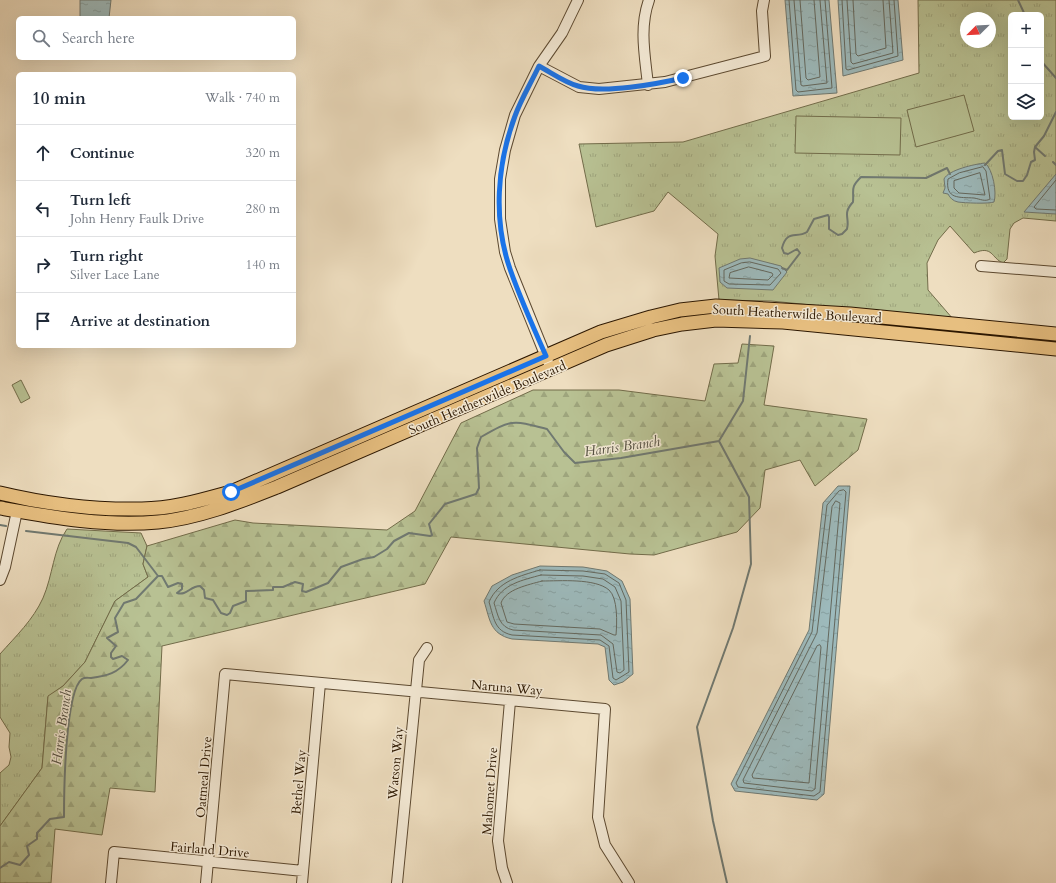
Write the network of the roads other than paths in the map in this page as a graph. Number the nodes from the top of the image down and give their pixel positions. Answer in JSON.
{"nodes":[{"id":1,"x":578,"y":0,"type":"edge"},
{"id":2,"x":649,"y":0,"type":"edge"},
{"id":3,"x":764,"y":0,"type":"edge"},
{"id":4,"x":539,"y":66,"type":"junction"},
{"id":5,"x":648,"y":85,"type":"junction"},
{"id":6,"x":981,"y":266,"type":"dead end"},
{"id":7,"x":1056,"y":272,"type":"edge"},
{"id":8,"x":850,"y":314,"type":"junction"},
{"id":9,"x":848,"y":329,"type":"junction"},
{"id":10,"x":1056,"y":334,"type":"edge"},
{"id":11,"x":1056,"y":349,"type":"edge"},
{"id":12,"x":546,"y":356,"type":"junction"},
{"id":13,"x":551,"y":369,"type":"junction"},
{"id":14,"x":275,"y":481,"type":"junction"},
{"id":15,"x":0,"y":493,"type":"edge"},
{"id":16,"x":0,"y":508,"type":"edge"},
{"id":17,"x":17,"y":511,"type":"junction"},
{"id":18,"x":0,"y":580,"type":"edge"},
{"id":19,"x":428,"y":648,"type":"dead end"},
{"id":20,"x":225,"y":674,"type":"joint"},
{"id":21,"x":320,"y":683,"type":"junction"},
{"id":22,"x":415,"y":692,"type":"junction"},
{"id":23,"x":510,"y":701,"type":"junction"},
{"id":24,"x":208,"y":862,"type":"junction"},
{"id":25,"x":303,"y":871,"type":"junction"},
{"id":26,"x":111,"y":883,"type":"edge"},
{"id":27,"x":206,"y":883,"type":"edge"},
{"id":28,"x":302,"y":883,"type":"edge"},
{"id":29,"x":398,"y":883,"type":"edge"},
{"id":30,"x":508,"y":883,"type":"edge"},
{"id":31,"x":629,"y":883,"type":"edge"}],
"edges":[{"from":1,"to":4,"type":"street"},
{"from":2,"to":5,"type":"street"},
{"from":3,"to":5,"type":"street"},
{"from":4,"to":5,"type":"street"},
{"from":4,"to":12,"type":"street"},
{"from":6,"to":7,"type":"street"},
{"from":8,"to":9,"type":"main road"},
{"from":8,"to":10,"type":"main road","name":"South Heatherwilde Boulevard"},
{"from":8,"to":12,"type":"main road","name":"South Heatherwilde Boulevard"},
{"from":9,"to":11,"type":"main road","name":"South Heatherwilde Boulevard"},
{"from":9,"to":13,"type":"main road","name":"South Heatherwilde Boulevard"},
{"from":12,"to":13,"type":"street"},
{"from":12,"to":14,"type":"main road","name":"South Heatherwilde Boulevard"},
{"from":13,"to":14,"type":"main road","name":"South Heatherwilde Boulevard"},
{"from":14,"to":15,"type":"main road","name":"South Heatherwilde Boulevard"},
{"from":14,"to":17,"type":"main road","name":"South Heatherwilde Boulevard"},
{"from":16,"to":17,"type":"main road","name":"South Heatherwilde Boulevard"},
{"from":17,"to":18,"type":"street"},
{"from":19,"to":22,"type":"street","name":"Watson Way"},
{"from":20,"to":21,"type":"street","name":"Naruna Way"},
{"from":20,"to":24,"type":"street","name":"Oatmeal Drive"},
{"from":21,"to":22,"type":"street","name":"Naruna Way"},
{"from":21,"to":25,"type":"street","name":"Bethel Way"},
{"from":22,"to":23,"type":"street","name":"Naruna Way"},
{"from":22,"to":29,"type":"street","name":"Watson Way"},
{"from":23,"to":30,"type":"street","name":"Mahomet Drive"},
{"from":23,"to":31,"type":"street","name":"Naruna Way"},
{"from":24,"to":25,"type":"street","name":"Fairland Drive"},
{"from":24,"to":26,"type":"street","name":"Fairland Drive"},
{"from":24,"to":27,"type":"street","name":"Oatmeal Drive"},
{"from":25,"to":28,"type":"street","name":"Bethel Way"}]}
